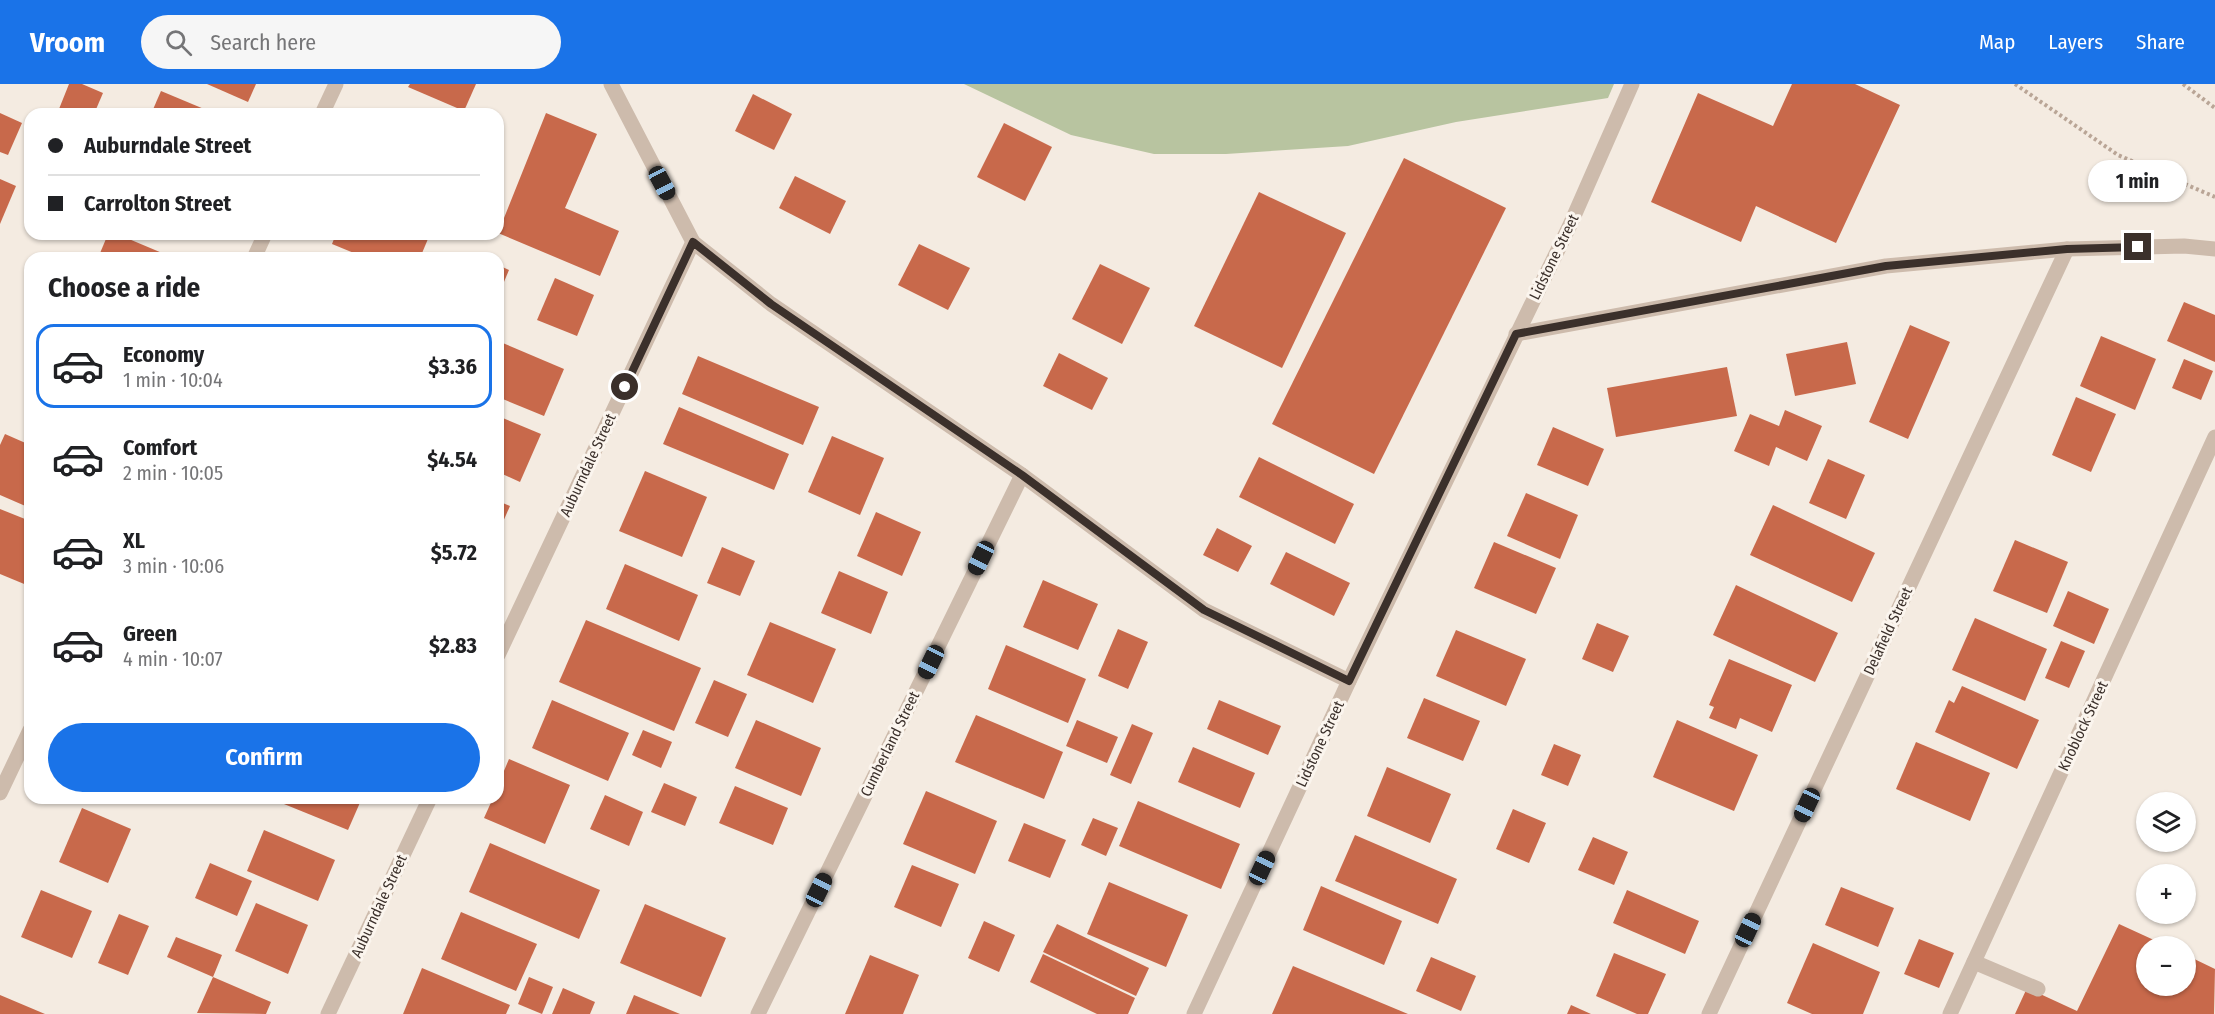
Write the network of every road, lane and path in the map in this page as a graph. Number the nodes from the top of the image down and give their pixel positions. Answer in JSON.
{"nodes":[{"id":1,"x":336,"y":84,"type":"edge"},
{"id":2,"x":611,"y":84,"type":"edge"},
{"id":3,"x":1632,"y":84,"type":"edge"},
{"id":4,"x":2015,"y":84,"type":"edge"},
{"id":5,"x":2183,"y":84,"type":"edge"},
{"id":6,"x":325,"y":108,"type":"edge"},
{"id":7,"x":2215,"y":108,"type":"edge"},
{"id":8,"x":2215,"y":197,"type":"edge"},
{"id":9,"x":693,"y":242,"type":"junction"},
{"id":10,"x":2067,"y":249,"type":"junction"},
{"id":11,"x":2215,"y":249,"type":"edge"},
{"id":12,"x":1516,"y":334,"type":"junction"},
{"id":13,"x":2215,"y":437,"type":"edge"},
{"id":14,"x":1022,"y":475,"type":"junction"},
{"id":15,"x":504,"y":642,"type":"edge"},
{"id":16,"x":1349,"y":681,"type":"junction"},
{"id":17,"x":24,"y":743,"type":"edge"},
{"id":18,"x":0,"y":793,"type":"edge"},
{"id":19,"x":427,"y":804,"type":"edge"},
{"id":20,"x":1974,"y":962,"type":"junction"},
{"id":21,"x":2038,"y":989,"type":"dead end"},
{"id":22,"x":328,"y":1014,"type":"edge"},
{"id":23,"x":758,"y":1014,"type":"edge"},
{"id":24,"x":1194,"y":1014,"type":"edge"},
{"id":25,"x":1709,"y":1014,"type":"edge"},
{"id":26,"x":1950,"y":1014,"type":"edge"}],
"edges":[{"from":1,"to":6,"type":"street"},
{"from":2,"to":9,"type":"street"},
{"from":3,"to":12,"type":"street","name":"Lidstone Street"},
{"from":4,"to":8,"type":"path"},
{"from":5,"to":7,"type":"path"},
{"from":9,"to":14,"type":"street"},
{"from":9,"to":15,"type":"street","name":"Auburndale Street"},
{"from":10,"to":11,"type":"street"},
{"from":10,"to":12,"type":"street"},
{"from":10,"to":25,"type":"street","name":"Delafield Street"},
{"from":12,"to":16,"type":"street","name":"Lidstone Street"},
{"from":13,"to":20,"type":"street","name":"Knoblock Street"},
{"from":14,"to":16,"type":"street"},
{"from":14,"to":23,"type":"street","name":"Cumberland Street"},
{"from":16,"to":24,"type":"street","name":"Lidstone Street"},
{"from":17,"to":18,"type":"street"},
{"from":19,"to":22,"type":"street","name":"Auburndale Street"},
{"from":20,"to":21,"type":"street"},
{"from":20,"to":26,"type":"street","name":"Knoblock Street"}]}
